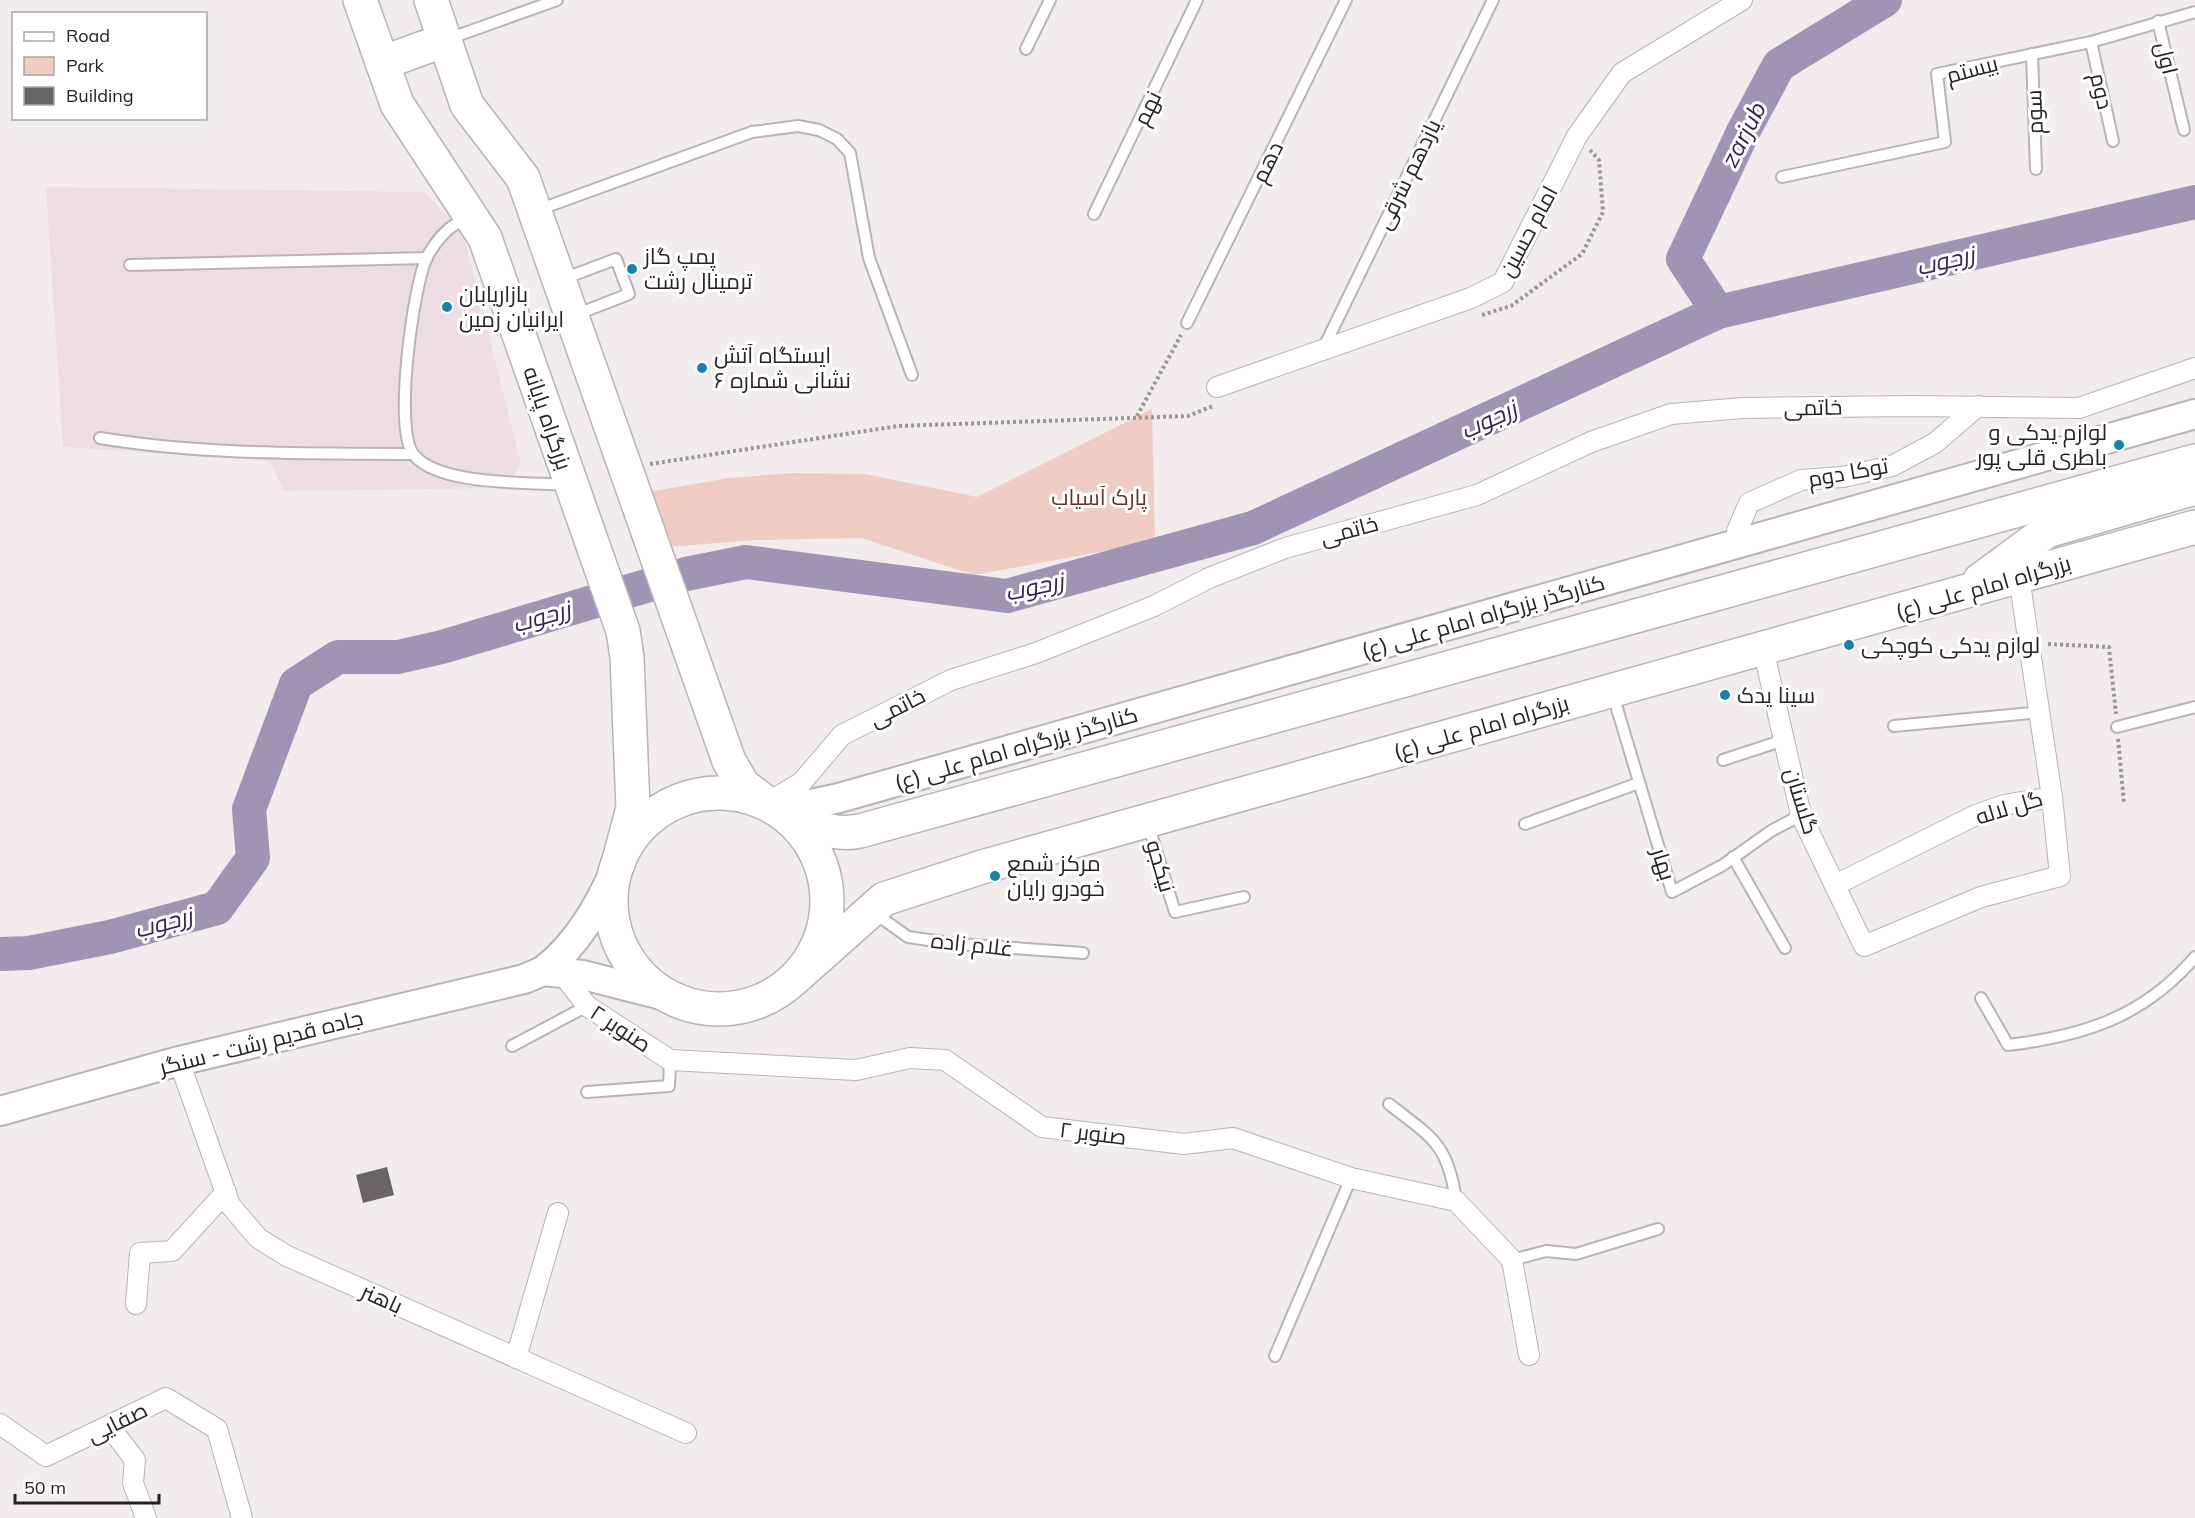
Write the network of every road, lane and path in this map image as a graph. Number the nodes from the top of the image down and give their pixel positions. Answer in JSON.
{"nodes":[{"id":1,"x":360,"y":0,"type":"edge"},
{"id":2,"x":431,"y":0,"type":"edge"},
{"id":3,"x":557,"y":0,"type":"edge"},
{"id":4,"x":1050,"y":0,"type":"edge"},
{"id":5,"x":1197,"y":0,"type":"edge"},
{"id":6,"x":1346,"y":0,"type":"edge"},
{"id":7,"x":1493,"y":0,"type":"edge"},
{"id":8,"x":1742,"y":0,"type":"edge"},
{"id":9,"x":2195,"y":12,"type":"edge"},
{"id":10,"x":2158,"y":21,"type":"junction"},
{"id":11,"x":2091,"y":42,"type":"junction"},
{"id":12,"x":1026,"y":49,"type":"dead end"},
{"id":13,"x":449,"y":52,"type":"junction"},
{"id":14,"x":2032,"y":54,"type":"junction"},
{"id":15,"x":382,"y":63,"type":"junction"},
{"id":16,"x":2184,"y":130,"type":"dead end"},
{"id":17,"x":1577,"y":136,"type":"junction"},
{"id":18,"x":2113,"y":141,"type":"dead end"},
{"id":19,"x":2036,"y":169,"type":"dead end"},
{"id":20,"x":1782,"y":177,"type":"dead end"},
{"id":21,"x":535,"y":211,"type":"junction"},
{"id":22,"x":1094,"y":214,"type":"dead end"},
{"id":23,"x":477,"y":226,"type":"junction"},
{"id":24,"x":427,"y":258,"type":"junction"},
{"id":25,"x":130,"y":265,"type":"dead end"},
{"id":26,"x":560,"y":281,"type":"junction"},
{"id":27,"x":572,"y":317,"type":"junction"},
{"id":28,"x":1477,"y":317,"type":"dead end"},
{"id":29,"x":1187,"y":323,"type":"joint"},
{"id":30,"x":1323,"y":349,"type":"junction"},
{"id":31,"x":2195,"y":368,"type":"edge"},
{"id":32,"x":912,"y":375,"type":"dead end"},
{"id":33,"x":1220,"y":395,"type":"joint"},
{"id":34,"x":1978,"y":406,"type":"junction"},
{"id":35,"x":2195,"y":414,"type":"edge"},
{"id":36,"x":1137,"y":416,"type":"junction"},
{"id":37,"x":100,"y":438,"type":"dead end"},
{"id":38,"x":412,"y":454,"type":"junction"},
{"id":39,"x":2195,"y":461,"type":"edge"},
{"id":40,"x":625,"y":467,"type":"junction"},
{"id":41,"x":572,"y":485,"type":"junction"},
{"id":42,"x":2195,"y":488,"type":"edge"},
{"id":43,"x":2113,"y":498,"type":"junction"},
{"id":44,"x":2195,"y":527,"type":"edge"},
{"id":45,"x":1737,"y":544,"type":"junction"},
{"id":46,"x":2126,"y":547,"type":"junction"},
{"id":47,"x":2019,"y":577,"type":"junction"},
{"id":48,"x":1747,"y":585,"type":"junction"},
{"id":49,"x":1964,"y":592,"type":"junction"},
{"id":50,"x":2029,"y":643,"type":"junction"},
{"id":51,"x":1763,"y":648,"type":"junction"},
{"id":52,"x":1612,"y":691,"type":"junction"},
{"id":53,"x":2195,"y":707,"type":"edge"},
{"id":54,"x":2041,"y":712,"type":"junction"},
{"id":55,"x":1894,"y":726,"type":"dead end"},
{"id":56,"x":2117,"y":728,"type":"junction"},
{"id":57,"x":1784,"y":740,"type":"junction"},
{"id":58,"x":1723,"y":760,"type":"dead end"},
{"id":59,"x":1639,"y":783,"type":"junction"},
{"id":60,"x":2052,"y":797,"type":"junction"},
{"id":61,"x":767,"y":803,"type":"junction"},
{"id":62,"x":2124,"y":803,"type":"dead end"},
{"id":63,"x":1801,"y":815,"type":"junction"},
{"id":64,"x":1148,"y":821,"type":"junction"},
{"id":65,"x":1525,"y":824,"type":"dead end"},
{"id":66,"x":1733,"y":857,"type":"junction"},
{"id":67,"x":617,"y":866,"type":"junction"},
{"id":68,"x":1835,"y":885,"type":"junction"},
{"id":69,"x":1244,"y":897,"type":"dead end"},
{"id":70,"x":870,"y":910,"type":"junction"},
{"id":71,"x":1785,"y":948,"type":"dead end"},
{"id":72,"x":1083,"y":953,"type":"dead end"},
{"id":73,"x":2195,"y":957,"type":"edge"},
{"id":74,"x":543,"y":974,"type":"junction"},
{"id":75,"x":794,"y":979,"type":"junction"},
{"id":76,"x":669,"y":997,"type":"junction"},
{"id":77,"x":1981,"y":998,"type":"dead end"},
{"id":78,"x":587,"y":1006,"type":"junction"},
{"id":79,"x":512,"y":1046,"type":"dead end"},
{"id":80,"x":670,"y":1060,"type":"junction"},
{"id":81,"x":179,"y":1061,"type":"junction"},
{"id":82,"x":587,"y":1092,"type":"dead end"},
{"id":83,"x":1389,"y":1104,"type":"dead end"},
{"id":84,"x":0,"y":1111,"type":"edge"},
{"id":85,"x":1351,"y":1178,"type":"junction"},
{"id":86,"x":226,"y":1192,"type":"junction"},
{"id":87,"x":1456,"y":1201,"type":"junction"},
{"id":88,"x":558,"y":1213,"type":"dead end"},
{"id":89,"x":1658,"y":1229,"type":"dead end"},
{"id":90,"x":1512,"y":1260,"type":"junction"},
{"id":91,"x":136,"y":1304,"type":"dead end"},
{"id":92,"x":1275,"y":1356,"type":"dead end"},
{"id":93,"x":1529,"y":1356,"type":"dead end"},
{"id":94,"x":516,"y":1358,"type":"junction"},
{"id":95,"x":0,"y":1424,"type":"edge"},
{"id":96,"x":109,"y":1426,"type":"junction"},
{"id":97,"x":686,"y":1433,"type":"dead end"},
{"id":98,"x":146,"y":1518,"type":"edge"},
{"id":99,"x":242,"y":1518,"type":"edge"}],
"edges":[{"from":1,"to":15,"type":"highway","name":"بزرگراه پایانه"},
{"from":2,"to":13,"type":"highway"},
{"from":3,"to":13,"type":"lane"},
{"from":4,"to":12,"type":"lane"},
{"from":5,"to":22,"type":"lane","name":"نهم"},
{"from":6,"to":29,"type":"lane","name":"دهم"},
{"from":7,"to":30,"type":"lane","name":"یازدهم شرقی"},
{"from":8,"to":17,"type":"street","name":"امام حسین"},
{"from":9,"to":10,"type":"lane","name":"بیستم"},
{"from":10,"to":11,"type":"lane","name":"بیستم"},
{"from":10,"to":16,"type":"lane","name":"اول"},
{"from":11,"to":14,"type":"lane","name":"بیستم"},
{"from":11,"to":18,"type":"lane","name":"دوم"},
{"from":13,"to":15,"type":"highway"},
{"from":13,"to":21,"type":"highway"},
{"from":14,"to":19,"type":"lane","name":"سوم"},
{"from":14,"to":20,"type":"lane","name":"بیستم"},
{"from":15,"to":23,"type":"highway","name":"بزرگراه پایانه"},
{"from":17,"to":28,"type":"path"},
{"from":17,"to":30,"type":"street","name":"امام حسین"},
{"from":21,"to":26,"type":"highway"},
{"from":21,"to":32,"type":"lane"},
{"from":23,"to":24,"type":"lane"},
{"from":23,"to":41,"type":"highway","name":"بزرگراه پایانه"},
{"from":24,"to":25,"type":"lane"},
{"from":24,"to":38,"type":"lane"},
{"from":26,"to":27,"type":"highway"},
{"from":26,"to":27,"type":"lane"},
{"from":27,"to":40,"type":"highway"},
{"from":29,"to":36,"type":"path"},
{"from":30,"to":33,"type":"street","name":"امام حسین"},
{"from":31,"to":34,"type":"street","name":"خاتمی"},
{"from":33,"to":36,"type":"path"},
{"from":34,"to":45,"type":"street","name":"توکا دوم"},
{"from":34,"to":61,"type":"street","name":"خاتمی"},
{"from":35,"to":45,"type":"main road","name":"کنارگذر بزرگراه امام علی (ع)"},
{"from":36,"to":40,"type":"path"},
{"from":37,"to":38,"type":"lane"},
{"from":38,"to":41,"type":"lane"},
{"from":39,"to":43,"type":"highway"},
{"from":40,"to":61,"type":"highway"},
{"from":41,"to":67,"type":"highway","name":"بزرگراه پایانه"},
{"from":42,"to":43,"type":"highway"},
{"from":43,"to":46,"type":"highway"},
{"from":43,"to":48,"type":"highway"},
{"from":43,"to":49,"type":"highway"},
{"from":44,"to":46,"type":"highway","name":"بزرگراه امام علی (ع)"},
{"from":45,"to":48,"type":"main road"},
{"from":45,"to":61,"type":"main road","name":"کنارگذر بزرگراه امام علی (ع)"},
{"from":46,"to":47,"type":"highway","name":"بزرگراه امام علی (ع)"},
{"from":47,"to":49,"type":"highway","name":"بزرگراه امام علی (ع)"},
{"from":47,"to":50,"type":"street","name":"گل لاله"},
{"from":48,"to":61,"type":"highway"},
{"from":49,"to":51,"type":"highway","name":"بزرگراه امام علی (ع)"},
{"from":50,"to":54,"type":"street","name":"گل لاله"},
{"from":50,"to":56,"type":"path"},
{"from":51,"to":52,"type":"highway","name":"بزرگراه امام علی (ع)"},
{"from":51,"to":57,"type":"street","name":"گلستان"},
{"from":52,"to":59,"type":"lane","name":"بهار"},
{"from":52,"to":64,"type":"highway","name":"بزرگراه امام علی (ع)"},
{"from":53,"to":56,"type":"lane"},
{"from":54,"to":55,"type":"lane"},
{"from":54,"to":60,"type":"street","name":"گل لاله"},
{"from":56,"to":62,"type":"path"},
{"from":57,"to":58,"type":"lane"},
{"from":57,"to":63,"type":"street","name":"گلستان"},
{"from":59,"to":65,"type":"lane"},
{"from":59,"to":66,"type":"lane","name":"بهار"},
{"from":60,"to":68,"type":"street","name":"گل لاله"},
{"from":60,"to":68,"type":"street","name":"گلستان"},
{"from":61,"to":67,"type":"highway"},
{"from":61,"to":75,"type":"highway"},
{"from":63,"to":66,"type":"lane","name":"بهار"},
{"from":63,"to":68,"type":"street","name":"گلستان"},
{"from":64,"to":69,"type":"lane","name":"نیکجو"},
{"from":64,"to":70,"type":"highway","name":"بزرگراه امام علی (ع)"},
{"from":66,"to":71,"type":"lane"},
{"from":67,"to":74,"type":"main road"},
{"from":67,"to":76,"type":"highway"},
{"from":70,"to":72,"type":"lane","name":"غلام زاده"},
{"from":70,"to":75,"type":"highway","name":"بزرگراه امام علی (ع)"},
{"from":73,"to":77,"type":"lane"},
{"from":74,"to":76,"type":"main road"},
{"from":74,"to":78,"type":"street","name":"صنوبر ۲"},
{"from":74,"to":81,"type":"main road","name":"جاده قدیم رشت - سنگر"},
{"from":75,"to":76,"type":"highway"},
{"from":78,"to":79,"type":"lane"},
{"from":78,"to":80,"type":"street","name":"صنوبر ۲"},
{"from":80,"to":82,"type":"lane"},
{"from":80,"to":85,"type":"street","name":"صنوبر ۲"},
{"from":81,"to":84,"type":"main road","name":"جاده قدیم رشت - سنگر"},
{"from":81,"to":86,"type":"street","name":"باهنر"},
{"from":83,"to":87,"type":"lane"},
{"from":85,"to":87,"type":"street","name":"صنوبر ۲"},
{"from":85,"to":92,"type":"lane"},
{"from":86,"to":91,"type":"street"},
{"from":86,"to":94,"type":"street","name":"باهنر"},
{"from":87,"to":90,"type":"street"},
{"from":88,"to":94,"type":"street"},
{"from":89,"to":90,"type":"lane"},
{"from":90,"to":93,"type":"street"},
{"from":94,"to":97,"type":"street","name":"باهنر"},
{"from":95,"to":96,"type":"street","name":"صفایی"},
{"from":96,"to":98,"type":"street"},
{"from":96,"to":99,"type":"street","name":"صفایی"}]}
